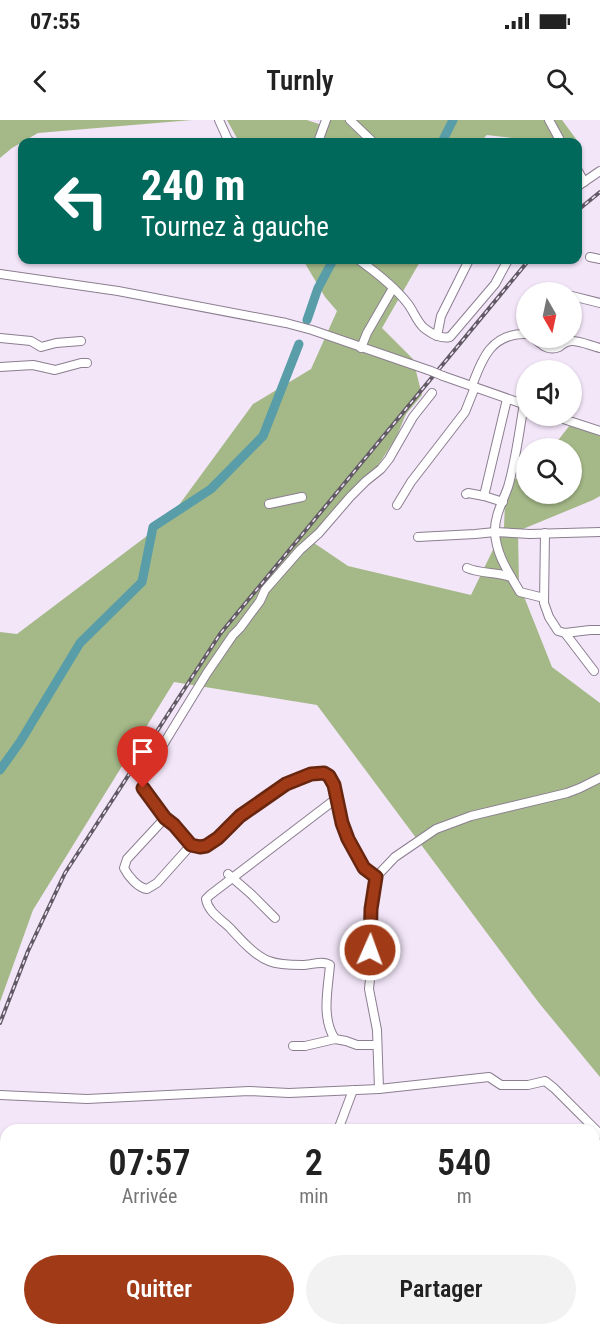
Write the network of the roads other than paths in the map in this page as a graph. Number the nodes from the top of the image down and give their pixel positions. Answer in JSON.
{"nodes":[{"id":1,"x":219,"y":120,"type":"edge"},
{"id":2,"x":326,"y":120,"type":"edge"},
{"id":3,"x":350,"y":120,"type":"edge"},
{"id":4,"x":549,"y":120,"type":"edge"},
{"id":5,"x":227,"y":138,"type":"edge"},
{"id":6,"x":319,"y":138,"type":"edge"},
{"id":7,"x":369,"y":138,"type":"edge"},
{"id":8,"x":559,"y":138,"type":"edge"},
{"id":9,"x":600,"y":171,"type":"edge"},
{"id":10,"x":582,"y":183,"type":"edge"},
{"id":11,"x":590,"y":257,"type":"dead end"},
{"id":12,"x":600,"y":259,"type":"edge"},
{"id":13,"x":364,"y":264,"type":"edge"},
{"id":14,"x":467,"y":264,"type":"edge"},
{"id":15,"x":503,"y":264,"type":"edge"},
{"id":16,"x":0,"y":274,"type":"edge"},
{"id":17,"x":393,"y":288,"type":"junction"},
{"id":18,"x":582,"y":298,"type":"edge"},
{"id":19,"x":600,"y":303,"type":"edge"},
{"id":20,"x":516,"y":335,"type":"edge"},
{"id":21,"x":437,"y":336,"type":"junction"},
{"id":22,"x":0,"y":338,"type":"edge"},
{"id":23,"x":81,"y":341,"type":"dead end"},
{"id":24,"x":582,"y":343,"type":"edge"},
{"id":25,"x":361,"y":348,"type":"junction"},
{"id":26,"x":600,"y":348,"type":"edge"},
{"id":27,"x":87,"y":363,"type":"dead end"},
{"id":28,"x":0,"y":367,"type":"edge"},
{"id":29,"x":474,"y":387,"type":"junction"},
{"id":30,"x":432,"y":393,"type":"dead end"},
{"id":31,"x":507,"y":399,"type":"junction"},
{"id":32,"x":516,"y":402,"type":"edge"},
{"id":33,"x":521,"y":426,"type":"edge"},
{"id":34,"x":582,"y":426,"type":"edge"},
{"id":35,"x":600,"y":432,"type":"edge"},
{"id":36,"x":466,"y":494,"type":"dead end"},
{"id":37,"x":484,"y":496,"type":"junction"},
{"id":38,"x":302,"y":497,"type":"dead end"},
{"id":39,"x":502,"y":502,"type":"junction"},
{"id":40,"x":269,"y":504,"type":"dead end"},
{"id":41,"x":397,"y":505,"type":"dead end"},
{"id":42,"x":495,"y":532,"type":"junction"},
{"id":43,"x":600,"y":532,"type":"edge"},
{"id":44,"x":545,"y":533,"type":"junction"},
{"id":45,"x":418,"y":537,"type":"dead end"},
{"id":46,"x":467,"y":568,"type":"dead end"},
{"id":47,"x":511,"y":577,"type":"junction"},
{"id":48,"x":544,"y":598,"type":"junction"},
{"id":49,"x":600,"y":630,"type":"edge"},
{"id":50,"x":565,"y":633,"type":"junction"},
{"id":51,"x":594,"y":671,"type":"dead end"},
{"id":52,"x":600,"y":778,"type":"edge"},
{"id":53,"x":337,"y":798,"type":"junction"},
{"id":54,"x":165,"y":818,"type":"junction"},
{"id":55,"x":191,"y":845,"type":"junction"},
{"id":56,"x":230,"y":876,"type":"junction"},
{"id":57,"x":376,"y":877,"type":"junction"},
{"id":58,"x":275,"y":918,"type":"dead end"},
{"id":59,"x":336,"y":1039,"type":"junction"},
{"id":60,"x":376,"y":1045,"type":"junction"},
{"id":61,"x":293,"y":1046,"type":"dead end"},
{"id":62,"x":379,"y":1089,"type":"junction"},
{"id":63,"x":353,"y":1090,"type":"junction"},
{"id":64,"x":0,"y":1095,"type":"edge"},
{"id":65,"x":340,"y":1124,"type":"edge"},
{"id":66,"x":590,"y":1124,"type":"edge"}],
"edges":[{"from":1,"to":5,"type":"street"},
{"from":2,"to":6,"type":"street"},
{"from":3,"to":7,"type":"street"},
{"from":4,"to":8,"type":"street"},
{"from":9,"to":10,"type":"street"},
{"from":11,"to":12,"type":"street"},
{"from":13,"to":17,"type":"street"},
{"from":14,"to":21,"type":"street"},
{"from":15,"to":21,"type":"street"},
{"from":16,"to":25,"type":"street"},
{"from":17,"to":21,"type":"street"},
{"from":17,"to":25,"type":"street"},
{"from":18,"to":19,"type":"street"},
{"from":20,"to":29,"type":"street"},
{"from":22,"to":23,"type":"street"},
{"from":24,"to":26,"type":"street"},
{"from":25,"to":29,"type":"street","bridge":true},
{"from":27,"to":28,"type":"street"},
{"from":29,"to":31,"type":"street"},
{"from":29,"to":41,"type":"street"},
{"from":30,"to":54,"type":"street"},
{"from":31,"to":32,"type":"street"},
{"from":31,"to":37,"type":"street"},
{"from":33,"to":39,"type":"street"},
{"from":34,"to":35,"type":"street"},
{"from":36,"to":37,"type":"street"},
{"from":37,"to":39,"type":"street"},
{"from":38,"to":40,"type":"street"},
{"from":39,"to":42,"type":"street"},
{"from":42,"to":44,"type":"street"},
{"from":42,"to":45,"type":"street"},
{"from":42,"to":47,"type":"street"},
{"from":43,"to":44,"type":"street"},
{"from":44,"to":48,"type":"street"},
{"from":46,"to":47,"type":"street"},
{"from":47,"to":48,"type":"street"},
{"from":48,"to":50,"type":"street"},
{"from":49,"to":50,"type":"street"},
{"from":50,"to":51,"type":"street"},
{"from":52,"to":57,"type":"street"},
{"from":53,"to":55,"type":"street"},
{"from":53,"to":56,"type":"street"},
{"from":53,"to":57,"type":"street"},
{"from":54,"to":55,"type":"street"},
{"from":54,"to":55,"type":"street"},
{"from":56,"to":58,"type":"street"},
{"from":56,"to":59,"type":"street"},
{"from":57,"to":60,"type":"street"},
{"from":59,"to":60,"type":"street"},
{"from":59,"to":61,"type":"street"},
{"from":60,"to":62,"type":"street"},
{"from":62,"to":63,"type":"street"},
{"from":62,"to":66,"type":"street"},
{"from":63,"to":64,"type":"street"},
{"from":63,"to":65,"type":"street"}]}
